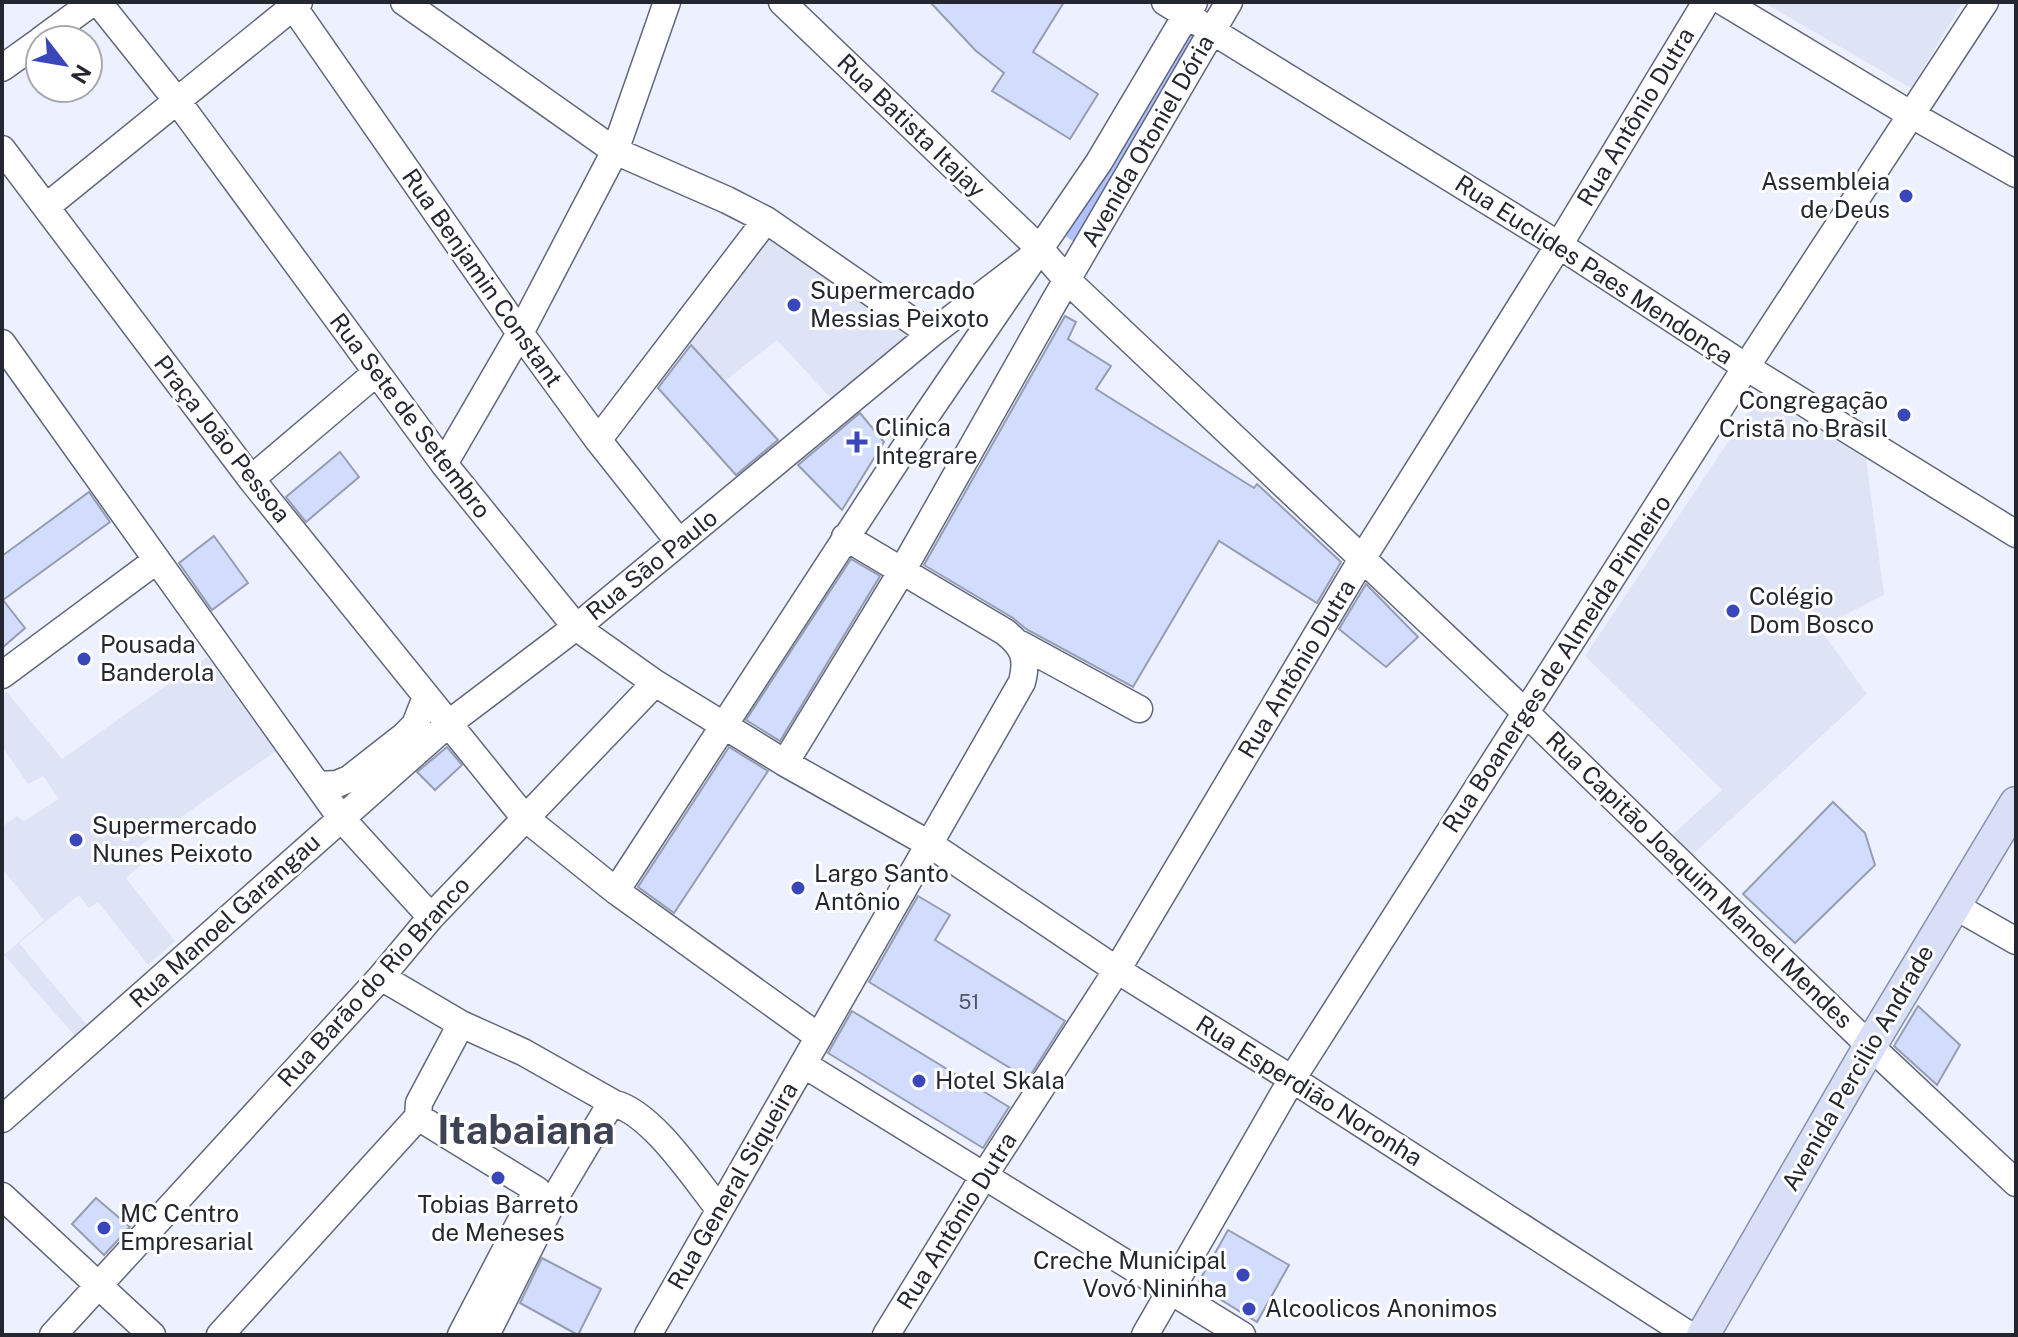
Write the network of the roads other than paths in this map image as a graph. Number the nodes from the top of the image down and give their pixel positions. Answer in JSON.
{"nodes":[{"id":1,"x":95,"y":2,"type":"edge"},
{"id":2,"x":404,"y":2,"type":"edge"},
{"id":3,"x":667,"y":2,"type":"edge"},
{"id":4,"x":782,"y":2,"type":"edge"},
{"id":5,"x":1229,"y":2,"type":"edge"},
{"id":6,"x":1706,"y":2,"type":"edge"},
{"id":7,"x":1724,"y":2,"type":"edge"},
{"id":8,"x":1985,"y":2,"type":"edge"},
{"id":9,"x":294,"y":4,"type":"edge"},
{"id":10,"x":1181,"y":6,"type":"edge"},
{"id":11,"x":63,"y":24,"type":"edge"},
{"id":12,"x":1211,"y":31,"type":"junction"},
{"id":13,"x":24,"y":52,"type":"edge"},
{"id":14,"x":2,"y":68,"type":"edge"},
{"id":15,"x":178,"y":102,"type":"junction"},
{"id":16,"x":1910,"y":114,"type":"junction"},
{"id":17,"x":2,"y":149,"type":"edge"},
{"id":18,"x":615,"y":151,"type":"junction"},
{"id":19,"x":2016,"y":174,"type":"edge"},
{"id":20,"x":46,"y":207,"type":"junction"},
{"id":21,"x":766,"y":220,"type":"junction"},
{"id":22,"x":1559,"y":245,"type":"junction"},
{"id":23,"x":1041,"y":250,"type":"junction"},
{"id":24,"x":1068,"y":281,"type":"junction"},
{"id":25,"x":520,"y":333,"type":"junction"},
{"id":26,"x":931,"y":334,"type":"junction"},
{"id":27,"x":2,"y":343,"type":"edge"},
{"id":28,"x":1746,"y":367,"type":"junction"},
{"id":29,"x":376,"y":373,"type":"junction"},
{"id":30,"x":598,"y":440,"type":"junction"},
{"id":31,"x":444,"y":464,"type":"junction"},
{"id":32,"x":251,"y":479,"type":"junction"},
{"id":33,"x":2016,"y":534,"type":"edge"},
{"id":34,"x":845,"y":537,"type":"junction"},
{"id":35,"x":679,"y":542,"type":"junction"},
{"id":36,"x":1362,"y":559,"type":"junction"},
{"id":37,"x":157,"y":560,"type":"junction"},
{"id":38,"x":902,"y":571,"type":"junction"},
{"id":39,"x":576,"y":627,"type":"junction"},
{"id":40,"x":1023,"y":650,"type":"junction"},
{"id":41,"x":2,"y":675,"type":"edge"},
{"id":42,"x":655,"y":683,"type":"junction"},
{"id":43,"x":426,"y":697,"type":"junction"},
{"id":44,"x":1139,"y":709,"type":"dead end"},
{"id":45,"x":1526,"y":713,"type":"junction"},
{"id":46,"x":448,"y":724,"type":"junction"},
{"id":47,"x":724,"y":724,"type":"junction"},
{"id":48,"x":785,"y":763,"type":"junction"},
{"id":49,"x":318,"y":785,"type":"junction"},
{"id":50,"x":2016,"y":803,"type":"edge"},
{"id":51,"x":524,"y":817,"type":"junction"},
{"id":52,"x":341,"y":818,"type":"junction"},
{"id":53,"x":931,"y":845,"type":"junction"},
{"id":54,"x":616,"y":891,"type":"junction"},
{"id":55,"x":1953,"y":905,"type":"junction"},
{"id":56,"x":431,"y":917,"type":"junction"},
{"id":57,"x":2016,"y":941,"type":"edge"},
{"id":58,"x":1117,"y":970,"type":"junction"},
{"id":59,"x":381,"y":977,"type":"junction"},
{"id":60,"x":461,"y":1024,"type":"junction"},
{"id":61,"x":819,"y":1037,"type":"junction"},
{"id":62,"x":1870,"y":1046,"type":"junction"},
{"id":63,"x":803,"y":1064,"type":"junction"},
{"id":64,"x":1292,"y":1079,"type":"junction"},
{"id":65,"x":611,"y":1107,"type":"junction"},
{"id":66,"x":419,"y":1110,"type":"junction"},
{"id":67,"x":2,"y":1119,"type":"edge"},
{"id":68,"x":984,"y":1176,"type":"junction"},
{"id":69,"x":2016,"y":1183,"type":"edge"},
{"id":70,"x":550,"y":1192,"type":"junction"},
{"id":71,"x":2,"y":1196,"type":"edge"},
{"id":72,"x":719,"y":1209,"type":"junction"},
{"id":73,"x":99,"y":1286,"type":"junction"},
{"id":74,"x":1169,"y":1291,"type":"junction"},
{"id":75,"x":245,"y":1300,"type":"junction"},
{"id":76,"x":53,"y":1335,"type":"edge"},
{"id":77,"x":152,"y":1335,"type":"edge"},
{"id":78,"x":206,"y":1335,"type":"edge"},
{"id":79,"x":220,"y":1335,"type":"edge"},
{"id":80,"x":461,"y":1335,"type":"edge"},
{"id":81,"x":486,"y":1335,"type":"edge"},
{"id":82,"x":648,"y":1335,"type":"edge"},
{"id":83,"x":886,"y":1335,"type":"edge"},
{"id":84,"x":1145,"y":1335,"type":"edge"},
{"id":85,"x":1242,"y":1335,"type":"edge"},
{"id":86,"x":1689,"y":1335,"type":"edge"},
{"id":87,"x":1703,"y":1335,"type":"edge"}],
"edges":[{"from":1,"to":11,"type":"street"},
{"from":1,"to":15,"type":"street","name":"Rua Sete de Setembro"},
{"from":2,"to":18,"type":"street"},
{"from":3,"to":18,"type":"street"},
{"from":4,"to":23,"type":"street","name":"Rua Batista Itajay"},
{"from":5,"to":12,"type":"street","name":"Avenida Otoniel Dória"},
{"from":6,"to":22,"type":"street","name":"Rua Antônio Dutra"},
{"from":7,"to":16,"type":"street"},
{"from":8,"to":16,"type":"street","name":"Rua Boanerges de Almeida Pinheiro"},
{"from":9,"to":15,"type":"street"},
{"from":9,"to":25,"type":"street","name":"Rua Benjamin Constant"},
{"from":10,"to":12,"type":"street","name":"Rua Euclides Paes Mendonça"},
{"from":10,"to":23,"type":"street","name":"Avenida Otoniel Dória"},
{"from":12,"to":22,"type":"street","name":"Rua Euclides Paes Mendonça"},
{"from":12,"to":24,"type":"street","name":"Avenida Otoniel Dória"},
{"from":13,"to":14,"type":"street"},
{"from":15,"to":20,"type":"street"},
{"from":15,"to":29,"type":"street","name":"Rua Sete de Setembro"},
{"from":16,"to":19,"type":"street"},
{"from":16,"to":28,"type":"street","name":"Rua Boanerges de Almeida Pinheiro"},
{"from":17,"to":20,"type":"street","name":"Praça João Pessoa"},
{"from":18,"to":21,"type":"street"},
{"from":18,"to":25,"type":"street"},
{"from":20,"to":32,"type":"street","name":"Praça João Pessoa"},
{"from":21,"to":26,"type":"street"},
{"from":21,"to":30,"type":"street"},
{"from":22,"to":28,"type":"street","name":"Rua Euclides Paes Mendonça"},
{"from":22,"to":36,"type":"street","name":"Rua Antônio Dutra"},
{"from":23,"to":24,"type":"street","name":"Rua Batista Itajay"},
{"from":23,"to":26,"type":"street","name":"Rua São Paulo"},
{"from":23,"to":34,"type":"street","name":"Avenida Otoniel Dória"},
{"from":24,"to":36,"type":"street","name":"Rua Capitão Joaquim Manoel Mendes"},
{"from":24,"to":38,"type":"street","name":"Avenida Otoniel Dória"},
{"from":25,"to":30,"type":"street","name":"Rua Benjamin Constant"},
{"from":25,"to":31,"type":"street"},
{"from":26,"to":35,"type":"street","name":"Rua São Paulo"},
{"from":27,"to":37,"type":"street"},
{"from":28,"to":33,"type":"street","name":"Rua Euclides Paes Mendonça"},
{"from":28,"to":45,"type":"street","name":"Rua Boanerges de Almeida Pinheiro"},
{"from":29,"to":31,"type":"street","name":"Rua Sete de Setembro"},
{"from":29,"to":32,"type":"street"},
{"from":30,"to":35,"type":"street","name":"Rua Benjamin Constant"},
{"from":31,"to":39,"type":"street","name":"Rua Sete de Setembro"},
{"from":32,"to":43,"type":"street","name":"Praça João Pessoa"},
{"from":34,"to":38,"type":"street"},
{"from":34,"to":47,"type":"street","name":"Avenida Otoniel Dória"},
{"from":35,"to":39,"type":"street","name":"Rua São Paulo"},
{"from":36,"to":45,"type":"street","name":"Rua Capitão Joaquim Manoel Mendes"},
{"from":36,"to":58,"type":"street","name":"Rua Antônio Dutra"},
{"from":37,"to":41,"type":"street"},
{"from":37,"to":49,"type":"street"},
{"from":38,"to":40,"type":"street"},
{"from":38,"to":48,"type":"street","name":"Avenida Otoniel Dória"},
{"from":39,"to":42,"type":"street","name":"Rua Sete de Setembro"},
{"from":39,"to":46,"type":"street","name":"Rua São Paulo"},
{"from":40,"to":44,"type":"street"},
{"from":40,"to":53,"type":"street"},
{"from":42,"to":47,"type":"street","name":"Rua Sete de Setembro"},
{"from":42,"to":51,"type":"street","name":"Rua Barão do Rio Branco"},
{"from":43,"to":46,"type":"street","name":"Praça João Pessoa"},
{"from":43,"to":49,"type":"street"},
{"from":45,"to":62,"type":"street","name":"Rua Capitão Joaquim Manoel Mendes"},
{"from":45,"to":64,"type":"street","name":"Rua Boanerges de Almeida Pinheiro"},
{"from":46,"to":51,"type":"street","name":"Praça João Pessoa"},
{"from":46,"to":52,"type":"street","name":"Rua Manoel Garangau"},
{"from":47,"to":48,"type":"street","name":"Rua Sete de Setembro"},
{"from":47,"to":54,"type":"street","name":"Avenida Otoniel Dória"},
{"from":48,"to":53,"type":"street"},
{"from":49,"to":52,"type":"street"},
{"from":50,"to":55,"type":"main road","name":"Avenida Percilio Andrade"},
{"from":51,"to":54,"type":"street","name":"Praça João Pessoa"},
{"from":51,"to":56,"type":"street","name":"Rua Barão do Rio Branco"},
{"from":52,"to":56,"type":"street"},
{"from":52,"to":67,"type":"street","name":"Rua Manoel Garangau"},
{"from":53,"to":58,"type":"street","name":"Rua Esperdião Noronha"},
{"from":53,"to":61,"type":"street"},
{"from":54,"to":61,"type":"street","name":"Praça João Pessoa"},
{"from":55,"to":57,"type":"street"},
{"from":55,"to":62,"type":"main road","name":"Avenida Percilio Andrade"},
{"from":56,"to":59,"type":"street","name":"Rua Barão do Rio Branco"},
{"from":58,"to":64,"type":"street","name":"Rua Esperdião Noronha"},
{"from":58,"to":68,"type":"street","name":"Rua Antônio Dutra"},
{"from":59,"to":60,"type":"street"},
{"from":59,"to":73,"type":"street","name":"Rua Barão do Rio Branco"},
{"from":60,"to":65,"type":"street"},
{"from":60,"to":66,"type":"street"},
{"from":61,"to":63,"type":"street","name":"Rua General Siqueira"},
{"from":62,"to":69,"type":"street","name":"Rua Capitão Joaquim Manoel Mendes"},
{"from":62,"to":87,"type":"main road","name":"Avenida Percilio Andrade"},
{"from":63,"to":68,"type":"street"},
{"from":63,"to":72,"type":"street","name":"Rua General Siqueira"},
{"from":64,"to":74,"type":"street","name":"Rua Boanerges de Almeida Pinheiro"},
{"from":64,"to":86,"type":"street","name":"Rua Esperdião Noronha"},
{"from":65,"to":70,"type":"street"},
{"from":65,"to":72,"type":"street"},
{"from":66,"to":70,"type":"street"},
{"from":66,"to":75,"type":"street"},
{"from":68,"to":74,"type":"street"},
{"from":68,"to":83,"type":"street","name":"Rua Antônio Dutra"},
{"from":70,"to":80,"type":"street"},
{"from":70,"to":81,"type":"street"},
{"from":71,"to":73,"type":"street"},
{"from":72,"to":82,"type":"street","name":"Rua General Siqueira"},
{"from":73,"to":76,"type":"street","name":"Rua Barão do Rio Branco"},
{"from":73,"to":77,"type":"street"},
{"from":74,"to":84,"type":"street","name":"Rua Boanerges de Almeida Pinheiro"},
{"from":74,"to":85,"type":"street"},
{"from":75,"to":78,"type":"street"},
{"from":75,"to":79,"type":"street"}]}
